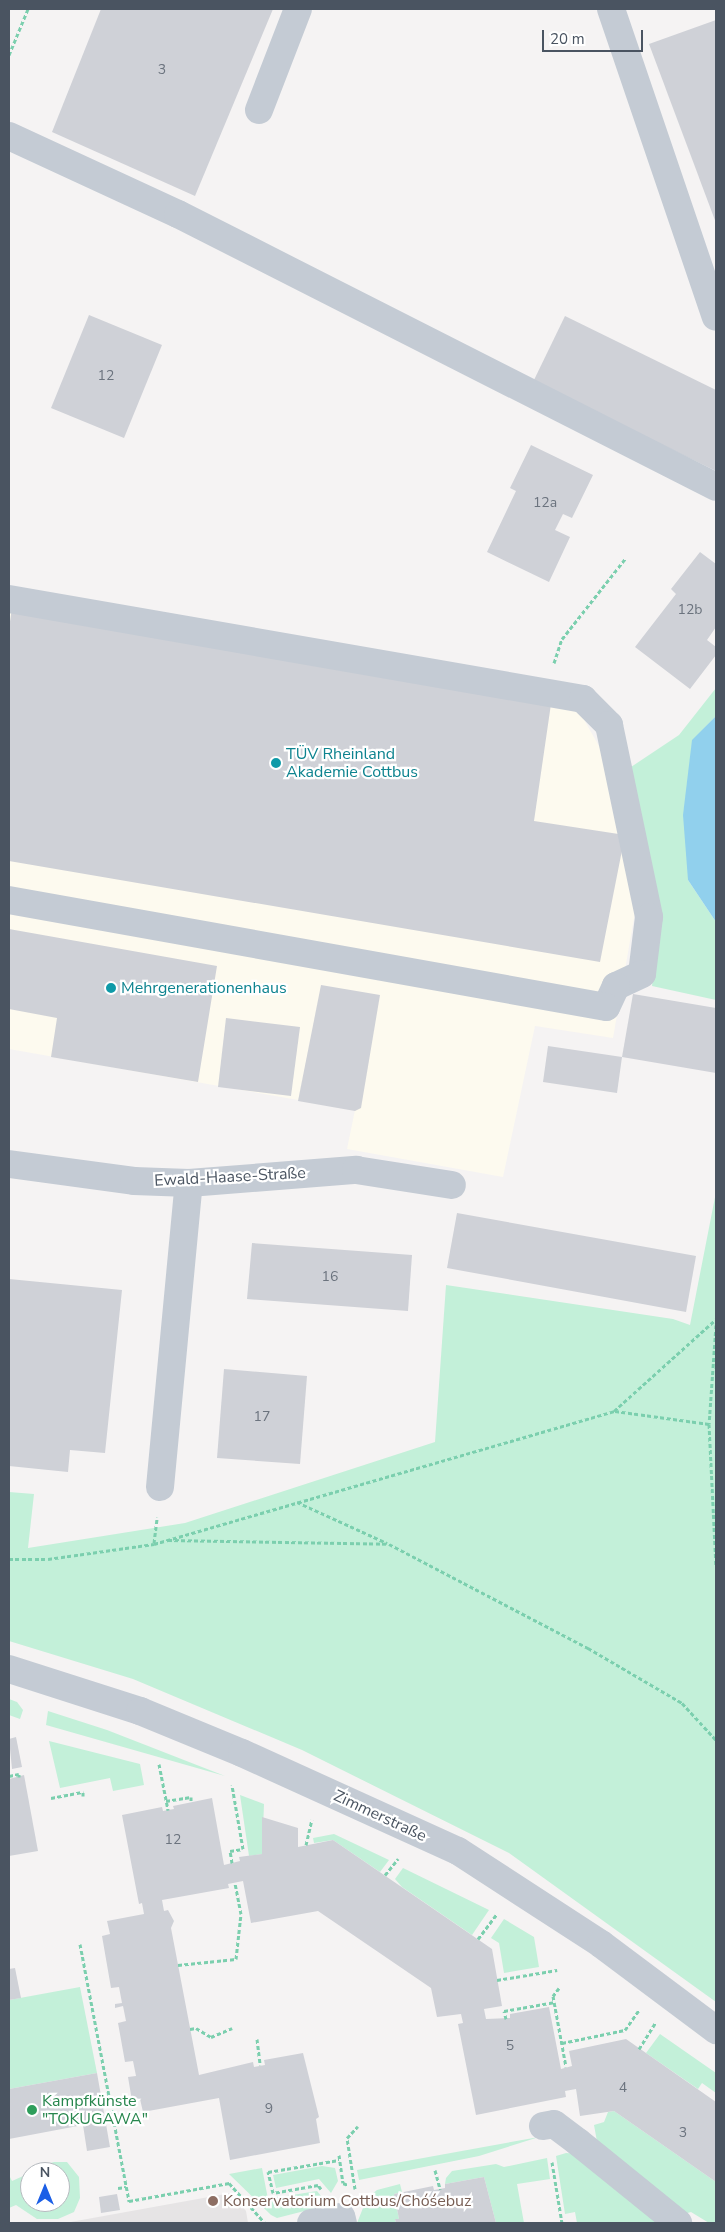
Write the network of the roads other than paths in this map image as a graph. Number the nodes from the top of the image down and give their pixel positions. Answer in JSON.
{"nodes":[{"id":1,"x":298,"y":9,"type":"edge"},
{"id":2,"x":611,"y":9,"type":"edge"},
{"id":3,"x":259,"y":110,"type":"dead end"},
{"id":4,"x":9,"y":136,"type":"edge"},
{"id":5,"x":716,"y":317,"type":"edge"},
{"id":6,"x":716,"y":487,"type":"edge"},
{"id":7,"x":9,"y":599,"type":"edge"},
{"id":8,"x":9,"y":900,"type":"edge"},
{"id":9,"x":9,"y":1164,"type":"edge"},
{"id":10,"x":190,"y":1183,"type":"junction"},
{"id":11,"x":452,"y":1185,"type":"dead end"},
{"id":12,"x":160,"y":1487,"type":"dead end"},
{"id":13,"x":9,"y":1670,"type":"edge"},
{"id":14,"x":716,"y":2030,"type":"edge"},
{"id":15,"x":543,"y":2126,"type":"dead end"},
{"id":16,"x":312,"y":2223,"type":"edge"},
{"id":17,"x":343,"y":2223,"type":"edge"},
{"id":18,"x":678,"y":2223,"type":"edge"}],
"edges":[{"from":1,"to":3,"type":"street"},
{"from":2,"to":5,"type":"street"},
{"from":4,"to":6,"type":"street"},
{"from":7,"to":8,"type":"street"},
{"from":9,"to":10,"type":"street","name":"Ewald-Haase-Straße"},
{"from":10,"to":11,"type":"street","name":"Ewald-Haase-Straße"},
{"from":10,"to":12,"type":"street"},
{"from":13,"to":14,"type":"street","name":"Zimmerstraße"},
{"from":15,"to":18,"type":"street"},
{"from":16,"to":17,"type":"street"}]}
